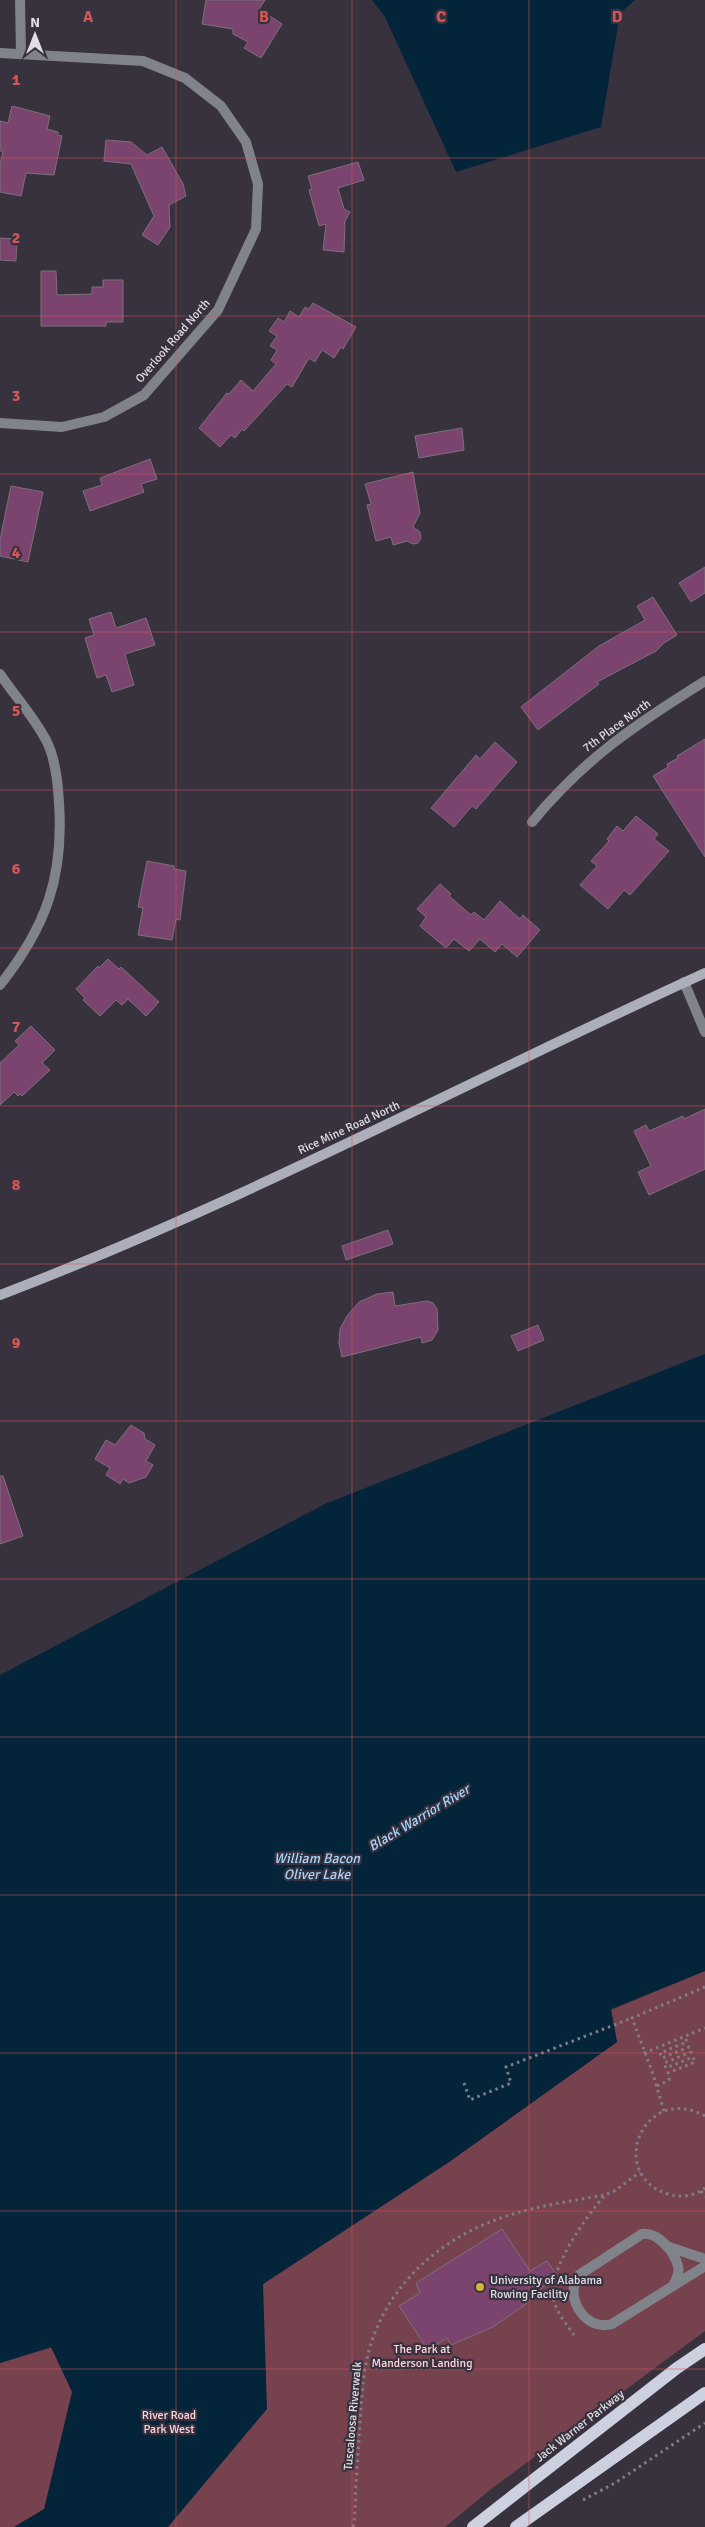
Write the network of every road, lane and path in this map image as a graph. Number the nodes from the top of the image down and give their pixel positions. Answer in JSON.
{"nodes":[{"id":1,"x":20,"y":0,"type":"edge"},
{"id":2,"x":0,"y":53,"type":"edge"},
{"id":3,"x":21,"y":53,"type":"junction"},
{"id":4,"x":0,"y":423,"type":"edge"},
{"id":5,"x":0,"y":674,"type":"edge"},
{"id":6,"x":705,"y":681,"type":"edge"},
{"id":7,"x":532,"y":822,"type":"dead end"},
{"id":8,"x":705,"y":973,"type":"edge"},
{"id":9,"x":684,"y":982,"type":"junction"},
{"id":10,"x":0,"y":985,"type":"edge"},
{"id":11,"x":705,"y":1032,"type":"edge"},
{"id":12,"x":0,"y":1295,"type":"edge"},
{"id":13,"x":705,"y":1987,"type":"edge"},
{"id":14,"x":632,"y":2018,"type":"junction"},
{"id":15,"x":705,"y":2028,"type":"edge"},
{"id":16,"x":685,"y":2036,"type":"junction"},
{"id":17,"x":644,"y":2053,"type":"junction"},
{"id":18,"x":464,"y":2083,"type":"dead end"},
{"id":19,"x":657,"y":2086,"type":"junction"},
{"id":20,"x":664,"y":2110,"type":"junction"},
{"id":21,"x":705,"y":2116,"type":"edge"},
{"id":22,"x":640,"y":2172,"type":"junction"},
{"id":23,"x":703,"y":2190,"type":"edge"},
{"id":24,"x":705,"y":2197,"type":"edge"},
{"id":25,"x":666,"y":2246,"type":"junction"},
{"id":26,"x":705,"y":2259,"type":"edge"},
{"id":27,"x":705,"y":2266,"type":"edge"},
{"id":28,"x":673,"y":2286,"type":"junction"},
{"id":29,"x":705,"y":2349,"type":"edge"},
{"id":30,"x":705,"y":2393,"type":"edge"},
{"id":31,"x":705,"y":2423,"type":"edge"},
{"id":32,"x":577,"y":2502,"type":"dead end"},
{"id":33,"x":353,"y":2527,"type":"edge"},
{"id":34,"x":473,"y":2527,"type":"edge"},
{"id":35,"x":516,"y":2527,"type":"edge"}],
"edges":[{"from":1,"to":3,"type":"street"},
{"from":2,"to":3,"type":"street","name":"Overlook Road North"},
{"from":3,"to":4,"type":"street","name":"Overlook Road North"},
{"from":5,"to":10,"type":"street"},
{"from":6,"to":7,"type":"street","name":"7th Place North"},
{"from":8,"to":9,"type":"main road","name":"Rice Mine Road North"},
{"from":9,"to":11,"type":"street"},
{"from":9,"to":12,"type":"main road","name":"Rice Mine Road North"},
{"from":13,"to":14,"type":"path"},
{"from":14,"to":17,"type":"path"},
{"from":14,"to":18,"type":"path"},
{"from":15,"to":16,"type":"path"},
{"from":16,"to":17,"type":"path"},
{"from":16,"to":19,"type":"path"},
{"from":17,"to":19,"type":"path"},
{"from":19,"to":20,"type":"path"},
{"from":20,"to":21,"type":"path"},
{"from":20,"to":22,"type":"path"},
{"from":22,"to":23,"type":"path"},
{"from":22,"to":33,"type":"path","name":"Tuscaloosa Riverwalk"},
{"from":23,"to":24,"type":"path"},
{"from":25,"to":26,"type":"street"},
{"from":25,"to":28,"type":"street"},
{"from":25,"to":28,"type":"street"},
{"from":27,"to":28,"type":"street"},
{"from":29,"to":34,"type":"main road","name":"Jack Warner Parkway"},
{"from":30,"to":35,"type":"main road"},
{"from":31,"to":32,"type":"path"}]}
